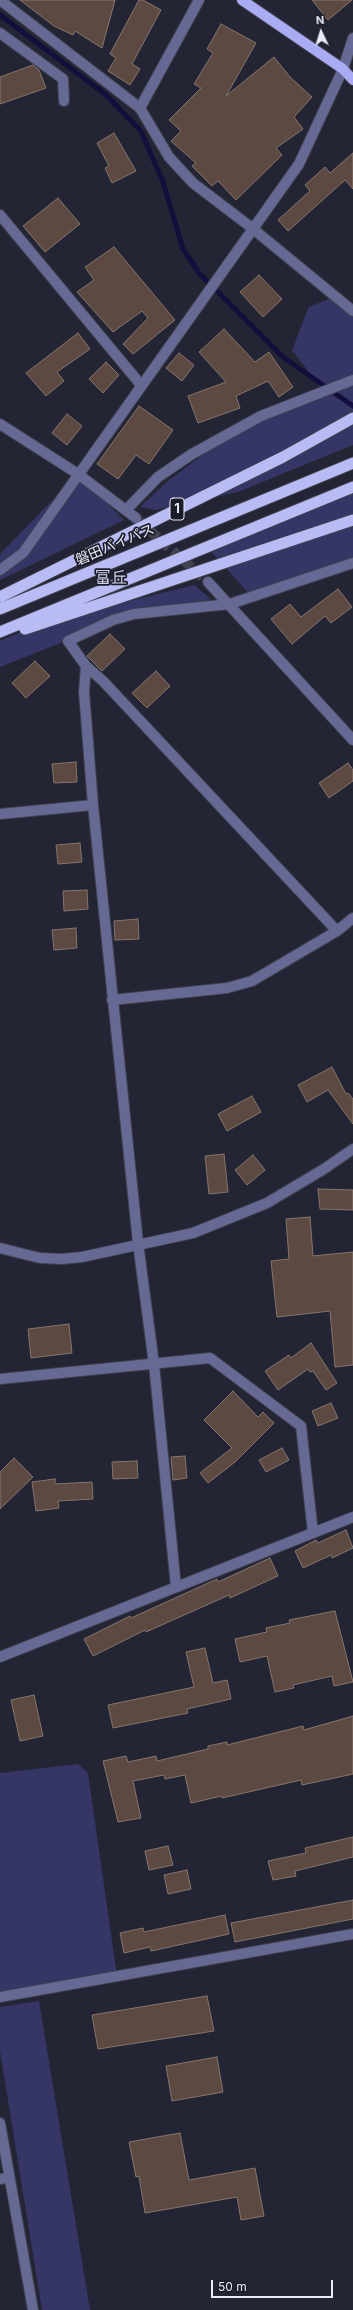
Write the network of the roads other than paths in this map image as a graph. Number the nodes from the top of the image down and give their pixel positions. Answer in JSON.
{"nodes":[{"id":1,"x":0,"y":0,"type":"edge"},
{"id":2,"x":199,"y":0,"type":"edge"},
{"id":3,"x":242,"y":0,"type":"edge"},
{"id":4,"x":0,"y":33,"type":"edge"},
{"id":5,"x":353,"y":38,"type":"edge"},
{"id":6,"x":343,"y":69,"type":"junction"},
{"id":7,"x":353,"y":80,"type":"edge"},
{"id":8,"x":64,"y":101,"type":"dead end"},
{"id":9,"x":140,"y":108,"type":"junction"},
{"id":10,"x":0,"y":215,"type":"edge"},
{"id":11,"x":252,"y":228,"type":"junction"},
{"id":12,"x":353,"y":311,"type":"edge"},
{"id":13,"x":350,"y":381,"type":"edge"},
{"id":14,"x":141,"y":385,"type":"junction"},
{"id":15,"x":353,"y":418,"type":"edge"},
{"id":16,"x":0,"y":424,"type":"edge"},
{"id":17,"x":353,"y":463,"type":"edge"},
{"id":18,"x":78,"y":474,"type":"junction"},
{"id":19,"x":353,"y":487,"type":"edge"},
{"id":20,"x":126,"y":510,"type":"junction"},
{"id":21,"x":136,"y":518,"type":"tunnel mouth"},
{"id":22,"x":353,"y":520,"type":"edge"},
{"id":23,"x":353,"y":563,"type":"edge"},
{"id":24,"x":0,"y":570,"type":"edge"},
{"id":25,"x":208,"y":582,"type":"tunnel mouth"},
{"id":26,"x":0,"y":597,"type":"edge"},
{"id":27,"x":230,"y":604,"type":"junction"},
{"id":28,"x":0,"y":609,"type":"edge"},
{"id":29,"x":0,"y":632,"type":"edge"},
{"id":30,"x":0,"y":638,"type":"edge"},
{"id":31,"x":86,"y":666,"type":"junction"},
{"id":32,"x":353,"y":740,"type":"edge"},
{"id":33,"x":92,"y":805,"type":"junction"},
{"id":34,"x":0,"y":814,"type":"edge"},
{"id":35,"x":353,"y":918,"type":"edge"},
{"id":36,"x":337,"y":931,"type":"junction"},
{"id":37,"x":112,"y":1000,"type":"junction"},
{"id":38,"x":353,"y":1149,"type":"edge"},
{"id":39,"x":138,"y":1243,"type":"junction"},
{"id":40,"x":0,"y":1248,"type":"edge"},
{"id":41,"x":154,"y":1364,"type":"junction"},
{"id":42,"x":0,"y":1380,"type":"edge"},
{"id":43,"x":353,"y":1517,"type":"edge"},
{"id":44,"x":313,"y":1533,"type":"junction"},
{"id":45,"x":176,"y":1586,"type":"junction"},
{"id":46,"x":0,"y":1657,"type":"edge"},
{"id":47,"x":353,"y":1934,"type":"edge"},
{"id":48,"x":0,"y":1997,"type":"edge"},
{"id":49,"x":0,"y":2123,"type":"edge"},
{"id":50,"x":5,"y":2178,"type":"edge"},
{"id":51,"x":33,"y":2310,"type":"edge"}],
"edges":[{"from":1,"to":9,"type":"street"},
{"from":2,"to":9,"type":"street"},
{"from":3,"to":6,"type":"main road"},
{"from":4,"to":8,"type":"street"},
{"from":5,"to":6,"type":"street"},
{"from":6,"to":7,"type":"main road"},
{"from":6,"to":11,"type":"street"},
{"from":9,"to":11,"type":"street"},
{"from":10,"to":14,"type":"street"},
{"from":11,"to":12,"type":"street"},
{"from":11,"to":14,"type":"street"},
{"from":13,"to":20,"type":"street"},
{"from":14,"to":18,"type":"street"},
{"from":15,"to":26,"type":"highway","number":"1"},
{"from":16,"to":18,"type":"street"},
{"from":17,"to":28,"type":"highway","name":"磐田バイパス","number":"1"},
{"from":18,"to":20,"type":"street"},
{"from":18,"to":24,"type":"street"},
{"from":19,"to":29,"type":"highway"},
{"from":20,"to":21,"type":"street"},
{"from":22,"to":30,"type":"highway"},
{"from":23,"to":27,"type":"street"},
{"from":25,"to":27,"type":"street"},
{"from":27,"to":31,"type":"street"},
{"from":27,"to":32,"type":"street"},
{"from":31,"to":33,"type":"street"},
{"from":31,"to":36,"type":"street"},
{"from":33,"to":34,"type":"street"},
{"from":33,"to":37,"type":"street"},
{"from":35,"to":36,"type":"street"},
{"from":36,"to":37,"type":"street"},
{"from":37,"to":39,"type":"street"},
{"from":38,"to":39,"type":"street"},
{"from":39,"to":40,"type":"street"},
{"from":39,"to":41,"type":"street"},
{"from":41,"to":42,"type":"street"},
{"from":41,"to":44,"type":"street"},
{"from":41,"to":45,"type":"street"},
{"from":43,"to":44,"type":"street"},
{"from":44,"to":45,"type":"street"},
{"from":45,"to":46,"type":"street"},
{"from":47,"to":48,"type":"street"},
{"from":49,"to":50,"type":"street"},
{"from":50,"to":51,"type":"street"}]}
